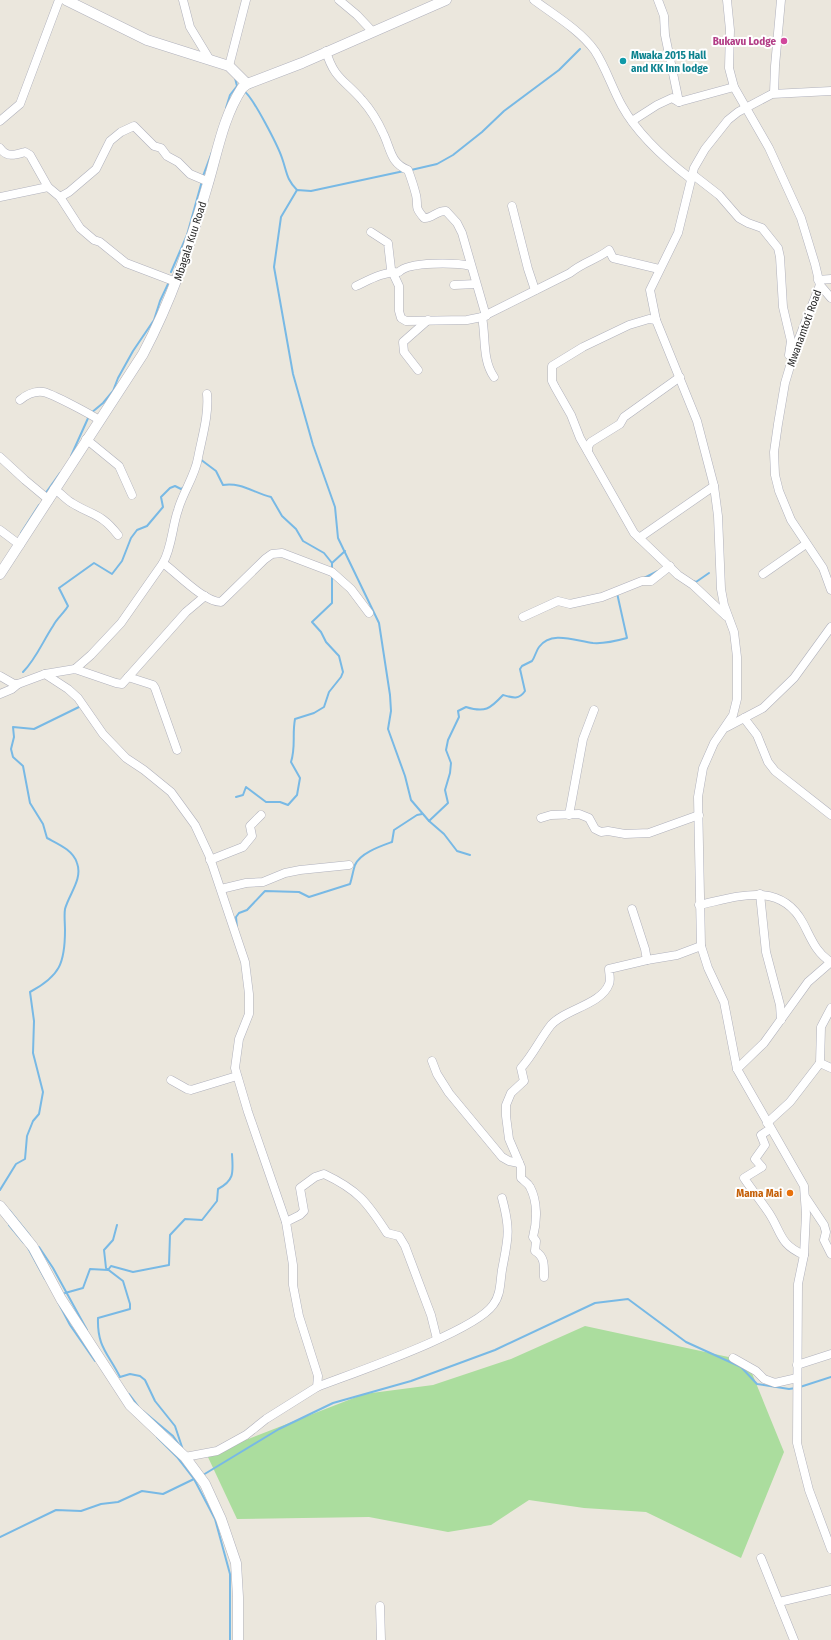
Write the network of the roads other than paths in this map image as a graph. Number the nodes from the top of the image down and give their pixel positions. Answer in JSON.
{"nodes":[{"id":1,"x":59,"y":0,"type":"edge"},
{"id":2,"x":66,"y":0,"type":"edge"},
{"id":3,"x":183,"y":0,"type":"edge"},
{"id":4,"x":246,"y":0,"type":"edge"},
{"id":5,"x":339,"y":0,"type":"edge"},
{"id":6,"x":446,"y":0,"type":"edge"},
{"id":7,"x":534,"y":0,"type":"edge"},
{"id":8,"x":658,"y":0,"type":"edge"},
{"id":9,"x":727,"y":0,"type":"edge"},
{"id":10,"x":781,"y":0,"type":"edge"},
{"id":11,"x":372,"y":31,"type":"junction"},
{"id":12,"x":326,"y":51,"type":"junction"},
{"id":13,"x":210,"y":60,"type":"junction"},
{"id":14,"x":228,"y":66,"type":"junction"},
{"id":15,"x":247,"y":84,"type":"junction"},
{"id":16,"x":734,"y":87,"type":"junction"},
{"id":17,"x":831,"y":91,"type":"edge"},
{"id":18,"x":774,"y":93,"type":"junction"},
{"id":19,"x":679,"y":102,"type":"junction"},
{"id":20,"x":747,"y":108,"type":"junction"},
{"id":21,"x":0,"y":121,"type":"edge"},
{"id":22,"x":632,"y":121,"type":"junction"},
{"id":23,"x":0,"y":148,"type":"edge"},
{"id":24,"x":691,"y":177,"type":"junction"},
{"id":25,"x":209,"y":182,"type":"junction"},
{"id":26,"x":48,"y":186,"type":"junction"},
{"id":27,"x":60,"y":196,"type":"junction"},
{"id":28,"x":0,"y":197,"type":"edge"},
{"id":29,"x":512,"y":206,"type":"dead end"},
{"id":30,"x":371,"y":232,"type":"dead end"},
{"id":31,"x":471,"y":266,"type":"junction"},
{"id":32,"x":660,"y":269,"type":"junction"},
{"id":33,"x":394,"y":272,"type":"junction"},
{"id":34,"x":831,"y":279,"type":"edge"},
{"id":35,"x":176,"y":282,"type":"junction"},
{"id":36,"x":819,"y":283,"type":"junction"},
{"id":37,"x":476,"y":284,"type":"junction"},
{"id":38,"x":454,"y":285,"type":"dead end"},
{"id":39,"x":356,"y":286,"type":"dead end"},
{"id":40,"x":535,"y":290,"type":"junction"},
{"id":41,"x":831,"y":298,"type":"edge"},
{"id":42,"x":484,"y":317,"type":"junction"},
{"id":43,"x":428,"y":320,"type":"junction"},
{"id":44,"x":656,"y":320,"type":"junction"},
{"id":45,"x":418,"y":370,"type":"dead end"},
{"id":46,"x":787,"y":376,"type":"junction"},
{"id":47,"x":494,"y":377,"type":"dead end"},
{"id":48,"x":680,"y":377,"type":"junction"},
{"id":49,"x":207,"y":394,"type":"dead end"},
{"id":50,"x":20,"y":400,"type":"dead end"},
{"id":51,"x":99,"y":420,"type":"junction"},
{"id":52,"x":86,"y":439,"type":"junction"},
{"id":53,"x":588,"y":451,"type":"junction"},
{"id":54,"x":0,"y":457,"type":"edge"},
{"id":55,"x":714,"y":486,"type":"junction"},
{"id":56,"x":54,"y":489,"type":"junction"},
{"id":57,"x":132,"y":495,"type":"dead end"},
{"id":58,"x":49,"y":500,"type":"junction"},
{"id":59,"x":0,"y":530,"type":"edge"},
{"id":60,"x":118,"y":535,"type":"dead end"},
{"id":61,"x":639,"y":538,"type":"junction"},
{"id":62,"x":806,"y":544,"type":"junction"},
{"id":63,"x":20,"y":545,"type":"junction"},
{"id":64,"x":163,"y":563,"type":"junction"},
{"id":65,"x":670,"y":566,"type":"junction"},
{"id":66,"x":0,"y":574,"type":"edge"},
{"id":67,"x":763,"y":574,"type":"dead end"},
{"id":68,"x":831,"y":590,"type":"edge"},
{"id":69,"x":205,"y":596,"type":"junction"},
{"id":70,"x":369,"y":613,"type":"dead end"},
{"id":71,"x":523,"y":617,"type":"dead end"},
{"id":72,"x":728,"y":618,"type":"junction"},
{"id":73,"x":831,"y":627,"type":"edge"},
{"id":74,"x":75,"y":669,"type":"junction"},
{"id":75,"x":45,"y":674,"type":"junction"},
{"id":76,"x":0,"y":676,"type":"edge"},
{"id":77,"x":128,"y":677,"type":"junction"},
{"id":78,"x":18,"y":684,"type":"junction"},
{"id":79,"x":0,"y":694,"type":"edge"},
{"id":80,"x":594,"y":710,"type":"dead end"},
{"id":81,"x":744,"y":718,"type":"junction"},
{"id":82,"x":723,"y":729,"type":"junction"},
{"id":83,"x":177,"y":750,"type":"dead end"},
{"id":84,"x":261,"y":815,"type":"dead end"},
{"id":85,"x":569,"y":815,"type":"junction"},
{"id":86,"x":699,"y":815,"type":"junction"},
{"id":87,"x":831,"y":815,"type":"edge"},
{"id":88,"x":541,"y":818,"type":"dead end"},
{"id":89,"x":210,"y":860,"type":"junction"},
{"id":90,"x":349,"y":866,"type":"dead end"},
{"id":91,"x":221,"y":889,"type":"junction"},
{"id":92,"x":760,"y":894,"type":"junction"},
{"id":93,"x":699,"y":905,"type":"junction"},
{"id":94,"x":632,"y":909,"type":"dead end"},
{"id":95,"x":701,"y":946,"type":"junction"},
{"id":96,"x":647,"y":960,"type":"junction"},
{"id":97,"x":831,"y":962,"type":"edge"},
{"id":98,"x":831,"y":1008,"type":"edge"},
{"id":99,"x":781,"y":1020,"type":"junction"},
{"id":100,"x":432,"y":1061,"type":"dead end"},
{"id":101,"x":820,"y":1063,"type":"junction"},
{"id":102,"x":831,"y":1068,"type":"edge"},
{"id":103,"x":737,"y":1069,"type":"junction"},
{"id":104,"x":237,"y":1076,"type":"junction"},
{"id":105,"x":171,"y":1080,"type":"dead end"},
{"id":106,"x":769,"y":1126,"type":"junction"},
{"id":107,"x":519,"y":1163,"type":"junction"},
{"id":108,"x":502,"y":1198,"type":"dead end"},
{"id":109,"x":806,"y":1198,"type":"junction"},
{"id":110,"x":0,"y":1206,"type":"edge"},
{"id":111,"x":286,"y":1222,"type":"junction"},
{"id":112,"x":804,"y":1254,"type":"junction"},
{"id":113,"x":831,"y":1254,"type":"edge"},
{"id":114,"x":544,"y":1277,"type":"dead end"},
{"id":115,"x":437,"y":1339,"type":"junction"},
{"id":116,"x":831,"y":1354,"type":"edge"},
{"id":117,"x":733,"y":1358,"type":"dead end"},
{"id":118,"x":797,"y":1365,"type":"junction"},
{"id":119,"x":797,"y":1381,"type":"junction"},
{"id":120,"x":317,"y":1387,"type":"junction"},
{"id":121,"x":184,"y":1457,"type":"junction"},
{"id":122,"x":831,"y":1549,"type":"edge"},
{"id":123,"x":761,"y":1558,"type":"dead end"},
{"id":124,"x":831,"y":1590,"type":"edge"},
{"id":125,"x":779,"y":1602,"type":"junction"},
{"id":126,"x":380,"y":1606,"type":"dead end"},
{"id":127,"x":238,"y":1640,"type":"edge"},
{"id":128,"x":381,"y":1640,"type":"edge"},
{"id":129,"x":794,"y":1640,"type":"edge"}],
"edges":[{"from":1,"to":21,"type":"street"},
{"from":2,"to":13,"type":"street"},
{"from":3,"to":13,"type":"street"},
{"from":4,"to":14,"type":"street"},
{"from":5,"to":11,"type":"street"},
{"from":6,"to":11,"type":"street"},
{"from":7,"to":22,"type":"street"},
{"from":8,"to":19,"type":"street"},
{"from":9,"to":16,"type":"street","name":"Mwanamtoti Road"},
{"from":10,"to":18,"type":"street"},
{"from":11,"to":12,"type":"street"},
{"from":12,"to":15,"type":"street"},
{"from":12,"to":31,"type":"street"},
{"from":13,"to":14,"type":"street"},
{"from":14,"to":15,"type":"street"},
{"from":15,"to":25,"type":"street","name":"Mbagala Kuu Road"},
{"from":16,"to":19,"type":"street"},
{"from":16,"to":20,"type":"street","name":"Mwanamtoti Road"},
{"from":17,"to":18,"type":"street"},
{"from":18,"to":20,"type":"street"},
{"from":19,"to":22,"type":"street"},
{"from":20,"to":24,"type":"street"},
{"from":20,"to":36,"type":"street","name":"Mwanamtoti Road"},
{"from":22,"to":24,"type":"street"},
{"from":23,"to":26,"type":"street"},
{"from":24,"to":32,"type":"street"},
{"from":24,"to":46,"type":"street"},
{"from":25,"to":27,"type":"street"},
{"from":25,"to":35,"type":"street","name":"Mbagala Kuu Road"},
{"from":26,"to":27,"type":"street"},
{"from":26,"to":28,"type":"street"},
{"from":27,"to":35,"type":"street"},
{"from":29,"to":40,"type":"street"},
{"from":30,"to":33,"type":"street"},
{"from":31,"to":33,"type":"street"},
{"from":31,"to":37,"type":"street"},
{"from":32,"to":40,"type":"street"},
{"from":32,"to":44,"type":"street"},
{"from":33,"to":39,"type":"street"},
{"from":33,"to":43,"type":"street"},
{"from":34,"to":36,"type":"street"},
{"from":35,"to":51,"type":"street","name":"Mbagala Kuu Road"},
{"from":36,"to":41,"type":"street"},
{"from":36,"to":46,"type":"street","name":"Mwanamtoti Road"},
{"from":37,"to":38,"type":"street"},
{"from":37,"to":42,"type":"street"},
{"from":40,"to":42,"type":"street"},
{"from":42,"to":43,"type":"street"},
{"from":42,"to":47,"type":"street"},
{"from":43,"to":45,"type":"street"},
{"from":44,"to":48,"type":"street"},
{"from":44,"to":53,"type":"street"},
{"from":46,"to":62,"type":"street","name":"Mwanamtoti Road"},
{"from":48,"to":53,"type":"street"},
{"from":48,"to":55,"type":"street"},
{"from":49,"to":64,"type":"street"},
{"from":50,"to":51,"type":"street"},
{"from":51,"to":52,"type":"street","name":"Mbagala Kuu Road"},
{"from":52,"to":56,"type":"street","name":"Mbagala Kuu Road"},
{"from":52,"to":57,"type":"street"},
{"from":53,"to":61,"type":"street"},
{"from":54,"to":58,"type":"street"},
{"from":55,"to":61,"type":"street"},
{"from":55,"to":72,"type":"street"},
{"from":56,"to":58,"type":"street","name":"Mbagala Kuu Road"},
{"from":56,"to":60,"type":"street"},
{"from":58,"to":63,"type":"street","name":"Mbagala Kuu Road"},
{"from":59,"to":63,"type":"street"},
{"from":61,"to":65,"type":"street"},
{"from":62,"to":67,"type":"street"},
{"from":62,"to":68,"type":"street","name":"Mwanamtoti Road"},
{"from":63,"to":66,"type":"street","name":"Mbagala Kuu Road"},
{"from":64,"to":69,"type":"street"},
{"from":64,"to":74,"type":"street"},
{"from":65,"to":71,"type":"street"},
{"from":65,"to":72,"type":"street"},
{"from":69,"to":70,"type":"street"},
{"from":69,"to":77,"type":"street"},
{"from":72,"to":82,"type":"street"},
{"from":73,"to":81,"type":"street"},
{"from":74,"to":75,"type":"street"},
{"from":74,"to":77,"type":"street"},
{"from":75,"to":78,"type":"street"},
{"from":75,"to":89,"type":"street"},
{"from":76,"to":78,"type":"street"},
{"from":77,"to":83,"type":"street"},
{"from":78,"to":79,"type":"street"},
{"from":80,"to":85,"type":"street"},
{"from":81,"to":82,"type":"street"},
{"from":81,"to":87,"type":"street"},
{"from":82,"to":86,"type":"street"},
{"from":84,"to":89,"type":"street"},
{"from":85,"to":86,"type":"street"},
{"from":85,"to":88,"type":"street"},
{"from":86,"to":93,"type":"street"},
{"from":89,"to":91,"type":"street"},
{"from":90,"to":91,"type":"street"},
{"from":91,"to":104,"type":"street"},
{"from":92,"to":93,"type":"street"},
{"from":92,"to":97,"type":"street"},
{"from":92,"to":99,"type":"street"},
{"from":93,"to":95,"type":"street"},
{"from":94,"to":96,"type":"street"},
{"from":95,"to":96,"type":"street"},
{"from":95,"to":103,"type":"street"},
{"from":96,"to":107,"type":"street"},
{"from":97,"to":99,"type":"street"},
{"from":98,"to":101,"type":"street"},
{"from":99,"to":103,"type":"street"},
{"from":100,"to":107,"type":"street"},
{"from":101,"to":102,"type":"street"},
{"from":101,"to":106,"type":"street"},
{"from":103,"to":106,"type":"street"},
{"from":104,"to":105,"type":"street"},
{"from":104,"to":111,"type":"street"},
{"from":106,"to":109,"type":"street"},
{"from":106,"to":112,"type":"street"},
{"from":107,"to":114,"type":"street"},
{"from":108,"to":115,"type":"street"},
{"from":109,"to":112,"type":"street"},
{"from":109,"to":113,"type":"street"},
{"from":110,"to":121,"type":"street"},
{"from":111,"to":115,"type":"street"},
{"from":111,"to":120,"type":"street"},
{"from":112,"to":118,"type":"street"},
{"from":115,"to":120,"type":"street"},
{"from":116,"to":118,"type":"street"},
{"from":117,"to":119,"type":"street"},
{"from":118,"to":119,"type":"street"},
{"from":119,"to":122,"type":"street"},
{"from":120,"to":121,"type":"street"},
{"from":121,"to":127,"type":"street"},
{"from":123,"to":125,"type":"street"},
{"from":124,"to":125,"type":"street"},
{"from":125,"to":129,"type":"street"},
{"from":126,"to":128,"type":"street"}]}
